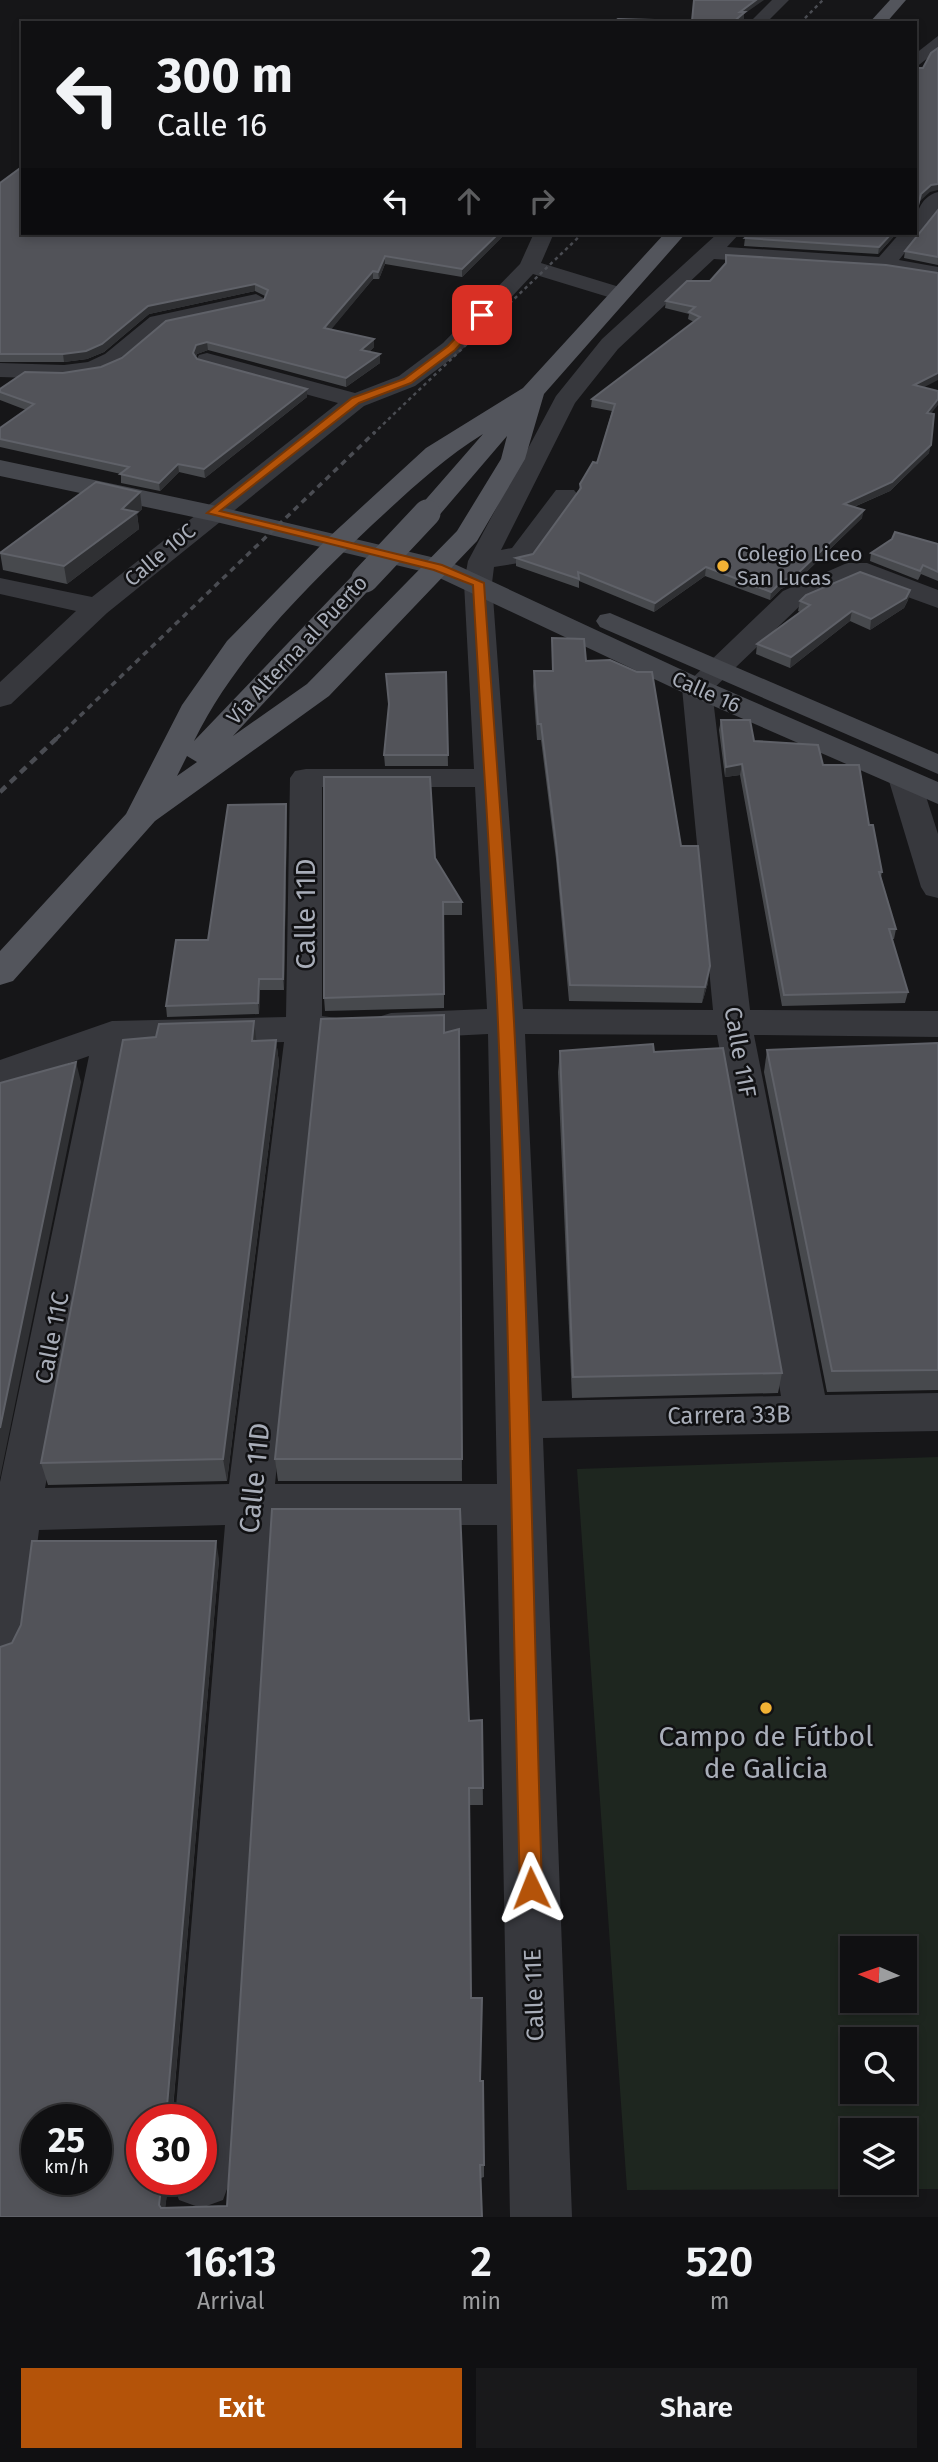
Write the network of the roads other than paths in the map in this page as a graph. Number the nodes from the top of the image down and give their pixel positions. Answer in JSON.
{"nodes":[{"id":1,"x":781,"y":0,"type":"edge"},
{"id":2,"x":898,"y":0,"type":"edge"},
{"id":3,"x":759,"y":21,"type":"edge"},
{"id":4,"x":879,"y":21,"type":"edge"},
{"id":5,"x":938,"y":41,"type":"edge"},
{"id":6,"x":922,"y":59,"type":"edge"},
{"id":7,"x":917,"y":194,"type":"edge"},
{"id":8,"x":938,"y":198,"type":"edge"},
{"id":9,"x":917,"y":224,"type":"edge"},
{"id":10,"x":543,"y":235,"type":"edge"},
{"id":11,"x":674,"y":235,"type":"edge"},
{"id":12,"x":728,"y":235,"type":"edge"},
{"id":13,"x":907,"y":235,"type":"edge"},
{"id":14,"x":709,"y":252,"type":"junction"},
{"id":15,"x":884,"y":264,"type":"junction"},
{"id":16,"x":529,"y":266,"type":"junction"},
{"id":17,"x":938,"y":273,"type":"edge"},
{"id":18,"x":618,"y":294,"type":"junction"},
{"id":19,"x":257,"y":300,"type":"edge"},
{"id":20,"x":207,"y":360,"type":"edge"},
{"id":21,"x":0,"y":370,"type":"edge"},
{"id":22,"x":532,"y":393,"type":"junction"},
{"id":23,"x":356,"y":401,"type":"junction"},
{"id":24,"x":0,"y":468,"type":"edge"},
{"id":25,"x":565,"y":495,"type":"dead end"},
{"id":26,"x":212,"y":513,"type":"junction"},
{"id":27,"x":338,"y":543,"type":"junction"},
{"id":28,"x":438,"y":567,"type":"junction"},
{"id":29,"x":479,"y":581,"type":"junction"},
{"id":30,"x":0,"y":586,"type":"edge"},
{"id":31,"x":938,"y":600,"type":"edge"},
{"id":32,"x":97,"y":607,"type":"junction"},
{"id":33,"x":708,"y":677,"type":"junction"},
{"id":34,"x":0,"y":698,"type":"edge"},
{"id":35,"x":938,"y":765,"type":"edge"},
{"id":36,"x":491,"y":778,"type":"junction"},
{"id":37,"x":905,"y":781,"type":"junction"},
{"id":38,"x":938,"y":794,"type":"edge"},
{"id":39,"x":141,"y":816,"type":"junction"},
{"id":40,"x":938,"y":887,"type":"edge"},
{"id":41,"x":0,"y":973,"type":"edge"},
{"id":42,"x":506,"y":1021,"type":"junction"},
{"id":43,"x":733,"y":1023,"type":"junction"},
{"id":44,"x":938,"y":1024,"type":"edge"},
{"id":45,"x":304,"y":1030,"type":"junction"},
{"id":46,"x":112,"y":1034,"type":"junction"},
{"id":47,"x":0,"y":1074,"type":"edge"},
{"id":48,"x":938,"y":1412,"type":"edge"},
{"id":49,"x":806,"y":1413,"type":"junction"},
{"id":50,"x":520,"y":1420,"type":"junction"},
{"id":51,"x":250,"y":1504,"type":"junction"},
{"id":52,"x":520,"y":1505,"type":"junction"},
{"id":53,"x":9,"y":1509,"type":"edge"},
{"id":54,"x":0,"y":1642,"type":"edge"},
{"id":55,"x":206,"y":2104,"type":"edge"},
{"id":56,"x":200,"y":2195,"type":"edge"},
{"id":57,"x":198,"y":2217,"type":"edge"},
{"id":58,"x":541,"y":2217,"type":"edge"}],
"edges":[{"from":1,"to":3,"type":"street"},
{"from":2,"to":4,"type":"main road"},
{"from":5,"to":6,"type":"street"},
{"from":7,"to":8,"type":"street"},
{"from":8,"to":9,"type":"street"},
{"from":10,"to":16,"type":"street","name":"Calle 10C"},
{"from":11,"to":18,"type":"main road","name":"Vía Alterna al Puerto"},
{"from":12,"to":14,"type":"street"},
{"from":13,"to":15,"type":"street"},
{"from":14,"to":15,"type":"street"},
{"from":14,"to":29,"type":"street"},
{"from":15,"to":17,"type":"street"},
{"from":16,"to":18,"type":"street"},
{"from":16,"to":23,"type":"street","name":"Calle 10C"},
{"from":18,"to":22,"type":"main road","name":"Vía Alterna al Puerto"},
{"from":19,"to":21,"type":"street"},
{"from":20,"to":23,"type":"street"},
{"from":22,"to":27,"type":"main road"},
{"from":22,"to":28,"type":"main road"},
{"from":22,"to":39,"type":"main road","name":"Vía Alterna al Puerto","bridge":true},
{"from":23,"to":26,"type":"street","name":"Calle 10C"},
{"from":24,"to":26,"type":"street","name":"Calle 16"},
{"from":25,"to":29,"type":"street"},
{"from":26,"to":27,"type":"street","name":"Calle 16"},
{"from":26,"to":32,"type":"street","name":"Calle 10C"},
{"from":27,"to":28,"type":"street","name":"Calle 16"},
{"from":27,"to":39,"type":"main road"},
{"from":28,"to":29,"type":"street","name":"Calle 16"},
{"from":28,"to":39,"type":"main road"},
{"from":29,"to":33,"type":"street","name":"Calle 16"},
{"from":29,"to":36,"type":"street","name":"Calle 11E"},
{"from":30,"to":32,"type":"street"},
{"from":31,"to":33,"type":"street"},
{"from":32,"to":34,"type":"street","name":"Calle 10C"},
{"from":33,"to":35,"type":"street","name":"Calle 16"},
{"from":33,"to":37,"type":"street","name":"Calle 16"},
{"from":33,"to":43,"type":"street","name":"Calle 11F"},
{"from":36,"to":42,"type":"street","name":"Calle 11E"},
{"from":36,"to":45,"type":"street","name":"Calle 11D"},
{"from":37,"to":38,"type":"street","name":"Calle 16"},
{"from":37,"to":40,"type":"street"},
{"from":39,"to":41,"type":"main road","name":"Vía Alterna al Puerto"},
{"from":42,"to":43,"type":"street"},
{"from":42,"to":45,"type":"street"},
{"from":42,"to":50,"type":"street","name":"Calle 11E"},
{"from":43,"to":44,"type":"street"},
{"from":43,"to":49,"type":"street","name":"Calle 11F"},
{"from":45,"to":46,"type":"street"},
{"from":45,"to":51,"type":"street","name":"Calle 11D"},
{"from":46,"to":47,"type":"street"},
{"from":46,"to":53,"type":"street","name":"Calle 11C"},
{"from":48,"to":49,"type":"street","name":"Carrera 33B"},
{"from":49,"to":50,"type":"street","name":"Carrera 33B"},
{"from":50,"to":52,"type":"street","name":"Calle 11E"},
{"from":51,"to":52,"type":"street"},
{"from":51,"to":53,"type":"street"},
{"from":51,"to":55,"type":"street","name":"Calle 11D"},
{"from":52,"to":58,"type":"street","name":"Calle 11E"},
{"from":53,"to":54,"type":"street","name":"Calle 11C"},
{"from":56,"to":57,"type":"street","name":"Calle 11D"}]}
